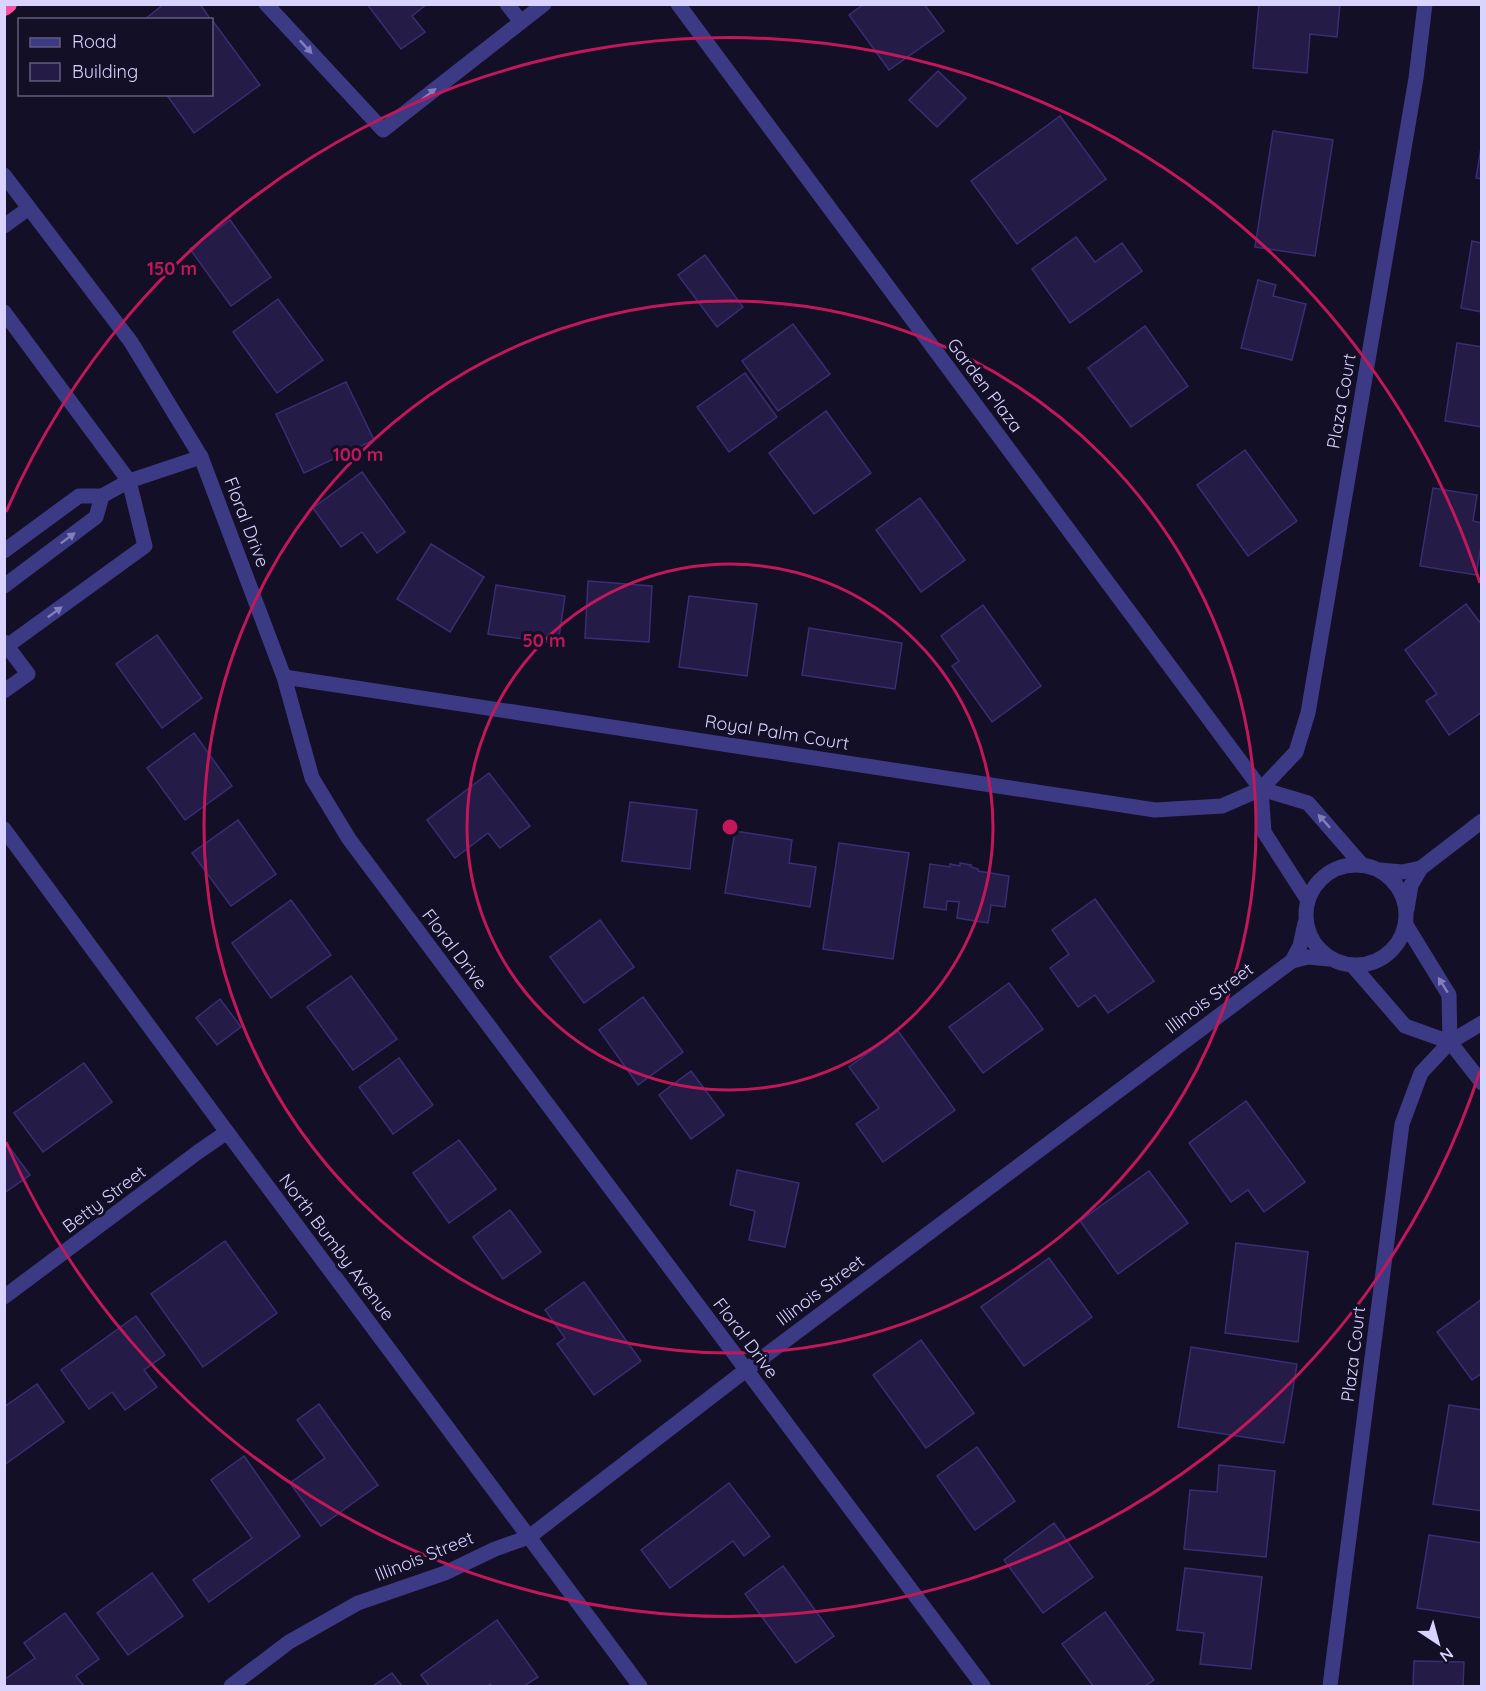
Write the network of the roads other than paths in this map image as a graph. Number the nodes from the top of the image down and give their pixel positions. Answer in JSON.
{"nodes":[{"id":1,"x":266,"y":4,"type":"edge"},
{"id":2,"x":507,"y":4,"type":"edge"},
{"id":3,"x":544,"y":4,"type":"edge"},
{"id":4,"x":678,"y":4,"type":"edge"},
{"id":5,"x":1425,"y":4,"type":"edge"},
{"id":6,"x":521,"y":22,"type":"junction"},
{"id":7,"x":4,"y":175,"type":"edge"},
{"id":8,"x":29,"y":208,"type":"junction"},
{"id":9,"x":4,"y":225,"type":"edge"},
{"id":10,"x":6,"y":319,"type":"edge"},
{"id":11,"x":201,"y":456,"type":"junction"},
{"id":12,"x":129,"y":481,"type":"junction"},
{"id":13,"x":102,"y":496,"type":"junction"},
{"id":14,"x":4,"y":551,"type":"edge"},
{"id":15,"x":4,"y":586,"type":"edge"},
{"id":16,"x":6,"y":644,"type":"edge"},
{"id":17,"x":284,"y":677,"type":"junction"},
{"id":18,"x":4,"y":691,"type":"edge"},
{"id":19,"x":1261,"y":789,"type":"junction"},
{"id":20,"x":1482,"y":821,"type":"edge"},
{"id":21,"x":4,"y":830,"type":"edge"},
{"id":22,"x":1362,"y":865,"type":"junction"},
{"id":23,"x":1420,"y":868,"type":"junction"},
{"id":24,"x":1380,"y":870,"type":"junction"},
{"id":25,"x":1308,"y":899,"type":"junction"},
{"id":26,"x":1407,"y":909,"type":"junction"},
{"id":27,"x":1305,"y":923,"type":"junction"},
{"id":28,"x":1406,"y":925,"type":"junction"},
{"id":29,"x":1329,"y":959,"type":"junction"},
{"id":30,"x":1292,"y":961,"type":"junction"},
{"id":31,"x":1353,"y":966,"type":"junction"},
{"id":32,"x":1482,"y":1023,"type":"edge"},
{"id":33,"x":1450,"y":1042,"type":"junction"},
{"id":34,"x":1482,"y":1083,"type":"edge"},
{"id":35,"x":227,"y":1132,"type":"junction"},
{"id":36,"x":4,"y":1297,"type":"edge"},
{"id":37,"x":746,"y":1370,"type":"junction"},
{"id":38,"x":529,"y":1537,"type":"junction"},
{"id":39,"x":231,"y":1686,"type":"edge"},
{"id":40,"x":640,"y":1686,"type":"edge"},
{"id":41,"x":983,"y":1686,"type":"edge"},
{"id":42,"x":1330,"y":1686,"type":"edge"}],
"edges":[{"from":1,"to":6,"type":"street","one_way":true},
{"from":2,"to":6,"type":"street"},
{"from":3,"to":6,"type":"street"},
{"from":4,"to":19,"type":"street","name":"Garden Plaza"},
{"from":5,"to":19,"type":"street","name":"Plaza Court"},
{"from":7,"to":8,"type":"street","name":"Floral Drive"},
{"from":8,"to":9,"type":"street"},
{"from":8,"to":11,"type":"street","name":"Floral Drive"},
{"from":10,"to":12,"type":"street"},
{"from":11,"to":12,"type":"street"},
{"from":11,"to":17,"type":"street","name":"Floral Drive"},
{"from":12,"to":13,"type":"street"},
{"from":16,"to":12,"type":"street","one_way":true},
{"from":13,"to":14,"type":"street"},
{"from":15,"to":13,"type":"street","one_way":true},
{"from":16,"to":18,"type":"street"},
{"from":17,"to":19,"type":"street","name":"Royal Palm Court"},
{"from":17,"to":37,"type":"street","name":"Floral Drive"},
{"from":22,"to":19,"type":"street","one_way":true},
{"from":19,"to":25,"type":"street"},
{"from":20,"to":23,"type":"street"},
{"from":21,"to":35,"type":"street","name":"North Bumby Avenue"},
{"from":22,"to":24,"type":"street"},
{"from":22,"to":25,"type":"street"},
{"from":23,"to":24,"type":"street"},
{"from":23,"to":26,"type":"street"},
{"from":24,"to":26,"type":"street"},
{"from":25,"to":27,"type":"street"},
{"from":26,"to":28,"type":"street"},
{"from":27,"to":29,"type":"street"},
{"from":27,"to":30,"type":"street"},
{"from":28,"to":31,"type":"street"},
{"from":33,"to":28,"type":"street","one_way":true},
{"from":29,"to":30,"type":"street"},
{"from":29,"to":31,"type":"street"},
{"from":30,"to":37,"type":"street","name":"Illinois Street"},
{"from":31,"to":33,"type":"street"},
{"from":32,"to":33,"type":"street"},
{"from":33,"to":34,"type":"street"},
{"from":33,"to":42,"type":"street","name":"Plaza Court"},
{"from":35,"to":36,"type":"street","name":"Betty Street"},
{"from":35,"to":38,"type":"street","name":"North Bumby Avenue"},
{"from":37,"to":38,"type":"street","name":"Illinois Street"},
{"from":37,"to":41,"type":"street","name":"Floral Drive"},
{"from":38,"to":39,"type":"street","name":"Illinois Street"},
{"from":38,"to":40,"type":"street","name":"North Bumby Avenue"}]}
